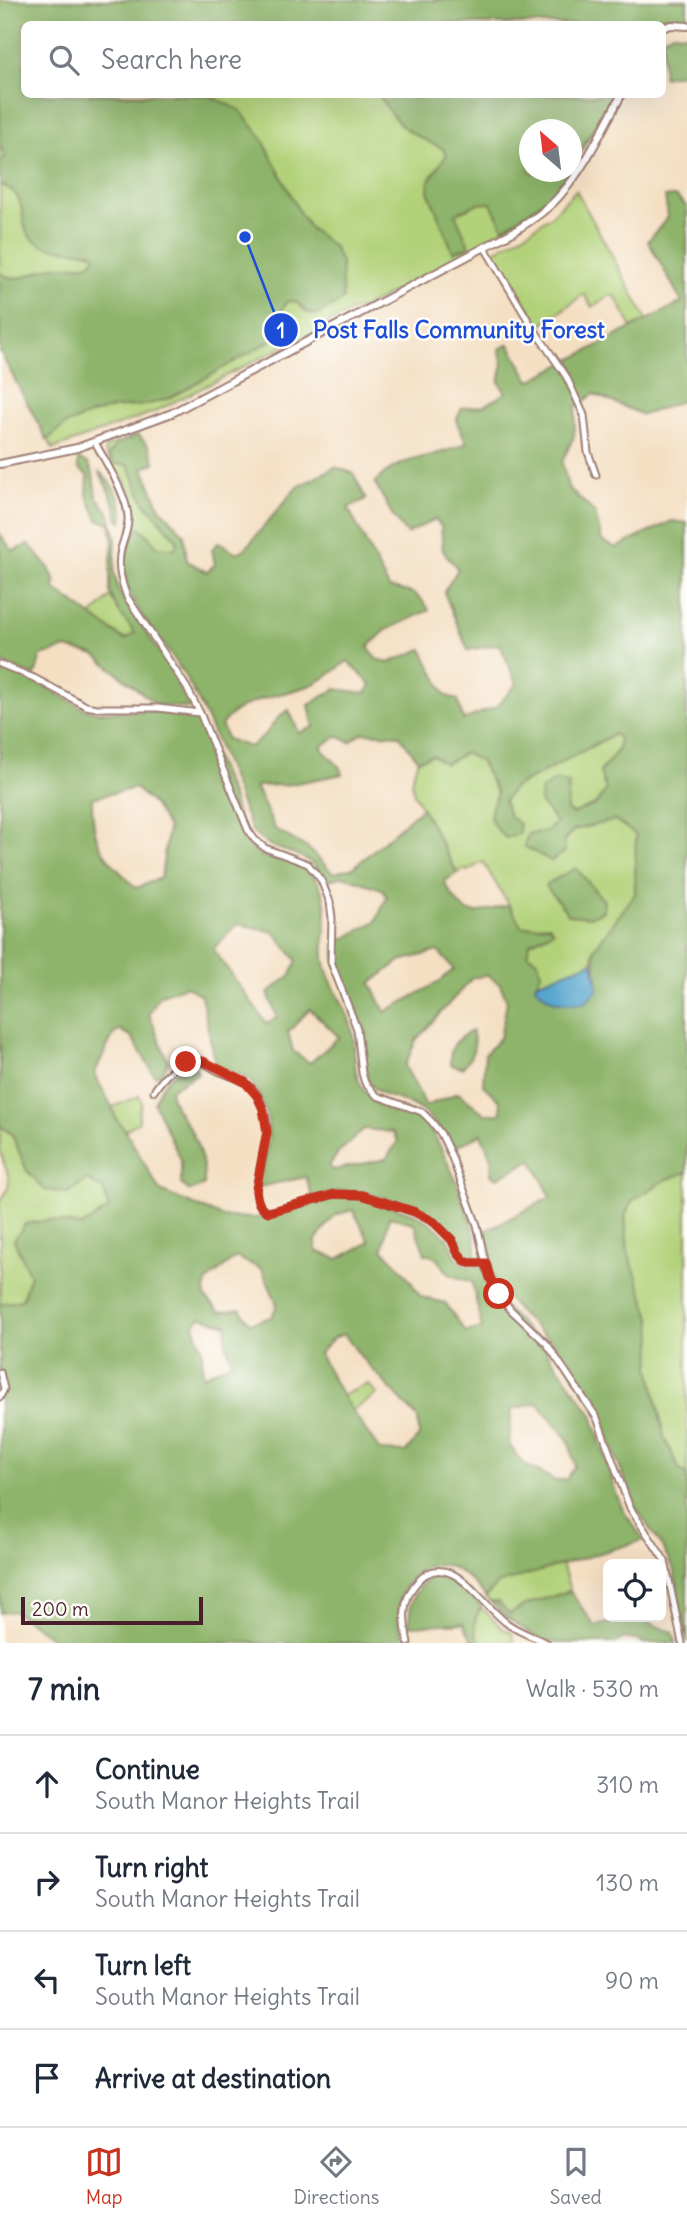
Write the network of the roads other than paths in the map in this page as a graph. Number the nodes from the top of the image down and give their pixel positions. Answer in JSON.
{"nodes":[{"id":1,"x":687,"y":26,"type":"edge"},
{"id":2,"x":666,"y":27,"type":"edge"},
{"id":3,"x":620,"y":98,"type":"edge"},
{"id":4,"x":485,"y":248,"type":"junction"},
{"id":5,"x":95,"y":442,"type":"junction"},
{"id":6,"x":0,"y":464,"type":"edge"},
{"id":7,"x":596,"y":475,"type":"dead end"},
{"id":8,"x":0,"y":664,"type":"edge"},
{"id":9,"x":200,"y":713,"type":"junction"},
{"id":10,"x":154,"y":1091,"type":"dead end"},
{"id":11,"x":486,"y":1263,"type":"junction"},
{"id":12,"x":0,"y":1372,"type":"edge"},
{"id":13,"x":0,"y":1397,"type":"edge"},
{"id":14,"x":408,"y":1643,"type":"edge"},
{"id":15,"x":547,"y":1643,"type":"edge"},
{"id":16,"x":682,"y":1643,"type":"edge"}],
"edges":[{"from":1,"to":2,"type":"street"},
{"from":3,"to":4,"type":"street"},
{"from":4,"to":5,"type":"street"},
{"from":4,"to":7,"type":"street"},
{"from":5,"to":6,"type":"street"},
{"from":5,"to":9,"type":"street"},
{"from":8,"to":9,"type":"street"},
{"from":9,"to":11,"type":"street"},
{"from":10,"to":11,"type":"street"},
{"from":11,"to":16,"type":"street"},
{"from":12,"to":13,"type":"street"},
{"from":14,"to":15,"type":"street"}]}
